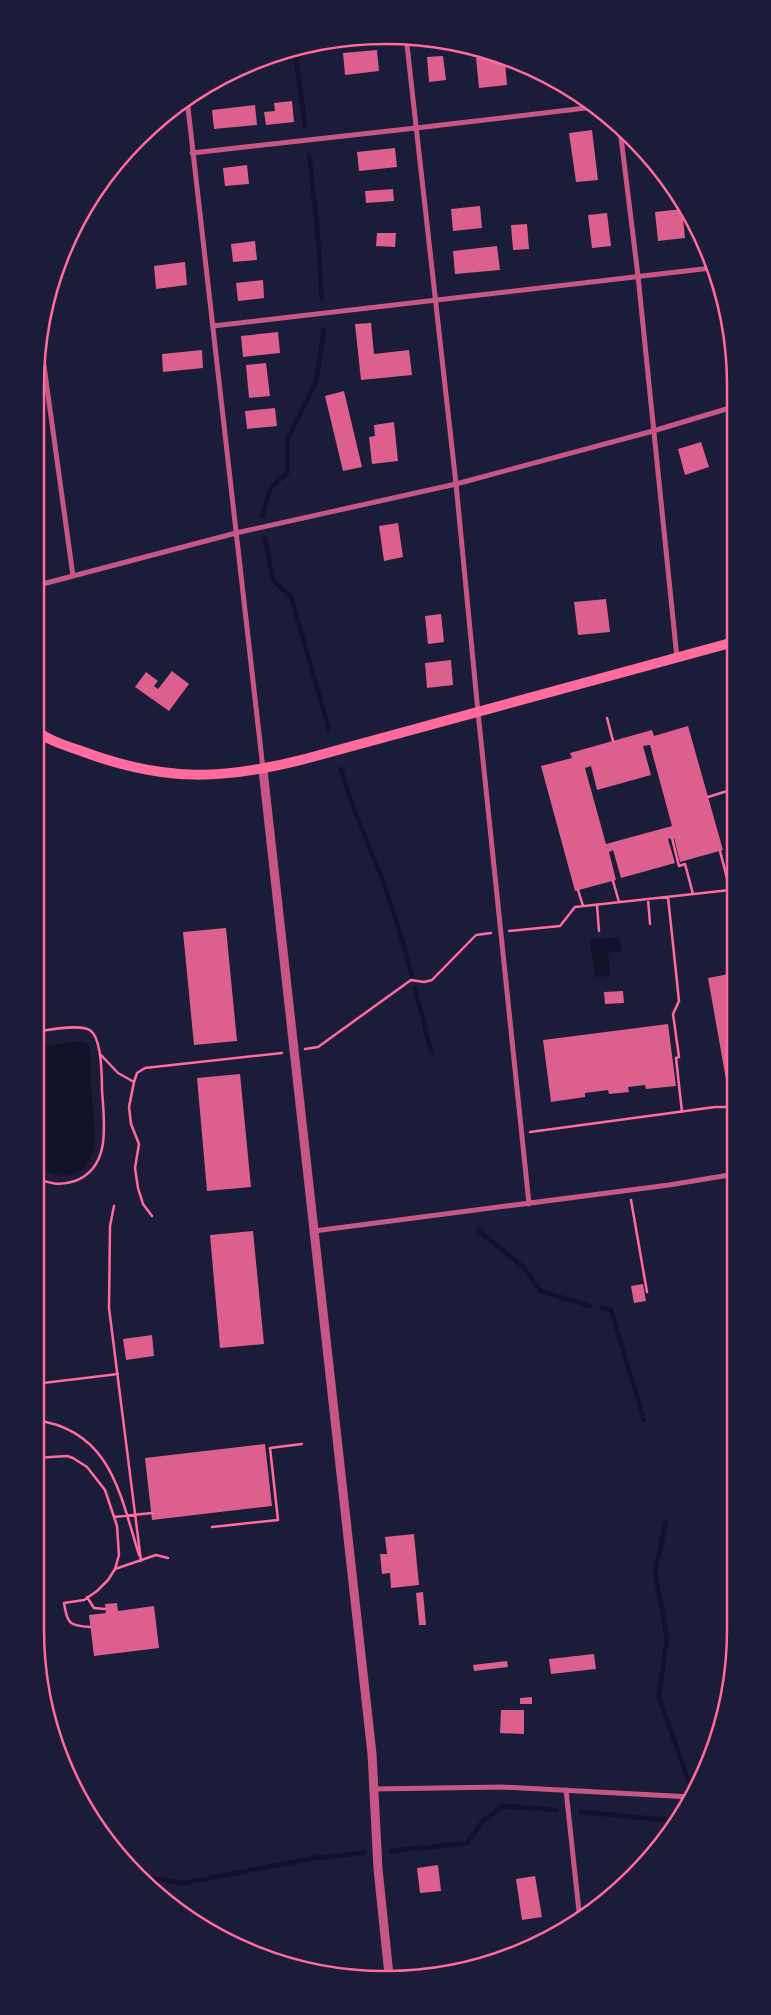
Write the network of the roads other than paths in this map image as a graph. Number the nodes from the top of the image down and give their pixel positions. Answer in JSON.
{"nodes":[{"id":1,"x":407,"y":44,"type":"edge"},
{"id":2,"x":188,"y":107,"type":"edge"},
{"id":3,"x":584,"y":107,"type":"edge"},
{"id":4,"x":416,"y":128,"type":"junction"},
{"id":5,"x":621,"y":139,"type":"edge"},
{"id":6,"x":192,"y":153,"type":"junction"},
{"id":7,"x":706,"y":269,"type":"edge"},
{"id":8,"x":638,"y":276,"type":"junction"},
{"id":9,"x":436,"y":300,"type":"junction"},
{"id":10,"x":213,"y":326,"type":"junction"},
{"id":11,"x":44,"y":376,"type":"edge"},
{"id":12,"x":45,"y":384,"type":"joint"},
{"id":13,"x":727,"y":409,"type":"edge"},
{"id":14,"x":653,"y":431,"type":"junction"},
{"id":15,"x":456,"y":484,"type":"junction"},
{"id":16,"x":236,"y":533,"type":"junction"},
{"id":17,"x":73,"y":576,"type":"junction"},
{"id":18,"x":44,"y":584,"type":"edge"},
{"id":19,"x":727,"y":644,"type":"edge"},
{"id":20,"x":677,"y":658,"type":"junction"},
{"id":21,"x":478,"y":712,"type":"junction"},
{"id":22,"x":44,"y":736,"type":"edge"},
{"id":23,"x":263,"y":770,"type":"junction"},
{"id":24,"x":727,"y":1175,"type":"edge"},
{"id":25,"x":529,"y":1204,"type":"junction"},
{"id":26,"x":314,"y":1231,"type":"junction"},
{"id":27,"x":374,"y":1788,"type":"junction"},
{"id":28,"x":566,"y":1790,"type":"junction"},
{"id":29,"x":683,"y":1797,"type":"edge"},
{"id":30,"x":579,"y":1911,"type":"edge"},
{"id":31,"x":389,"y":1971,"type":"edge"}],
"edges":[{"from":1,"to":4,"type":"street"},
{"from":2,"to":6,"type":"street"},
{"from":3,"to":4,"type":"street"},
{"from":4,"to":6,"type":"street"},
{"from":4,"to":9,"type":"street"},
{"from":5,"to":8,"type":"street"},
{"from":6,"to":10,"type":"street"},
{"from":7,"to":8,"type":"street"},
{"from":8,"to":9,"type":"street"},
{"from":8,"to":14,"type":"street"},
{"from":9,"to":10,"type":"street"},
{"from":9,"to":15,"type":"street"},
{"from":10,"to":16,"type":"street"},
{"from":11,"to":12,"type":"street"},
{"from":12,"to":17,"type":"street"},
{"from":13,"to":14,"type":"street"},
{"from":14,"to":15,"type":"street"},
{"from":14,"to":20,"type":"street"},
{"from":15,"to":16,"type":"street"},
{"from":15,"to":21,"type":"street"},
{"from":16,"to":17,"type":"street"},
{"from":16,"to":23,"type":"street"},
{"from":17,"to":18,"type":"street"},
{"from":19,"to":20,"type":"main road"},
{"from":20,"to":21,"type":"main road"},
{"from":21,"to":23,"type":"main road"},
{"from":21,"to":25,"type":"street"},
{"from":22,"to":23,"type":"main road"},
{"from":23,"to":26,"type":"street"},
{"from":24,"to":25,"type":"street"},
{"from":25,"to":26,"type":"street"},
{"from":26,"to":27,"type":"street"},
{"from":27,"to":28,"type":"street"},
{"from":27,"to":31,"type":"street"},
{"from":28,"to":29,"type":"street"},
{"from":28,"to":30,"type":"street"}]}
